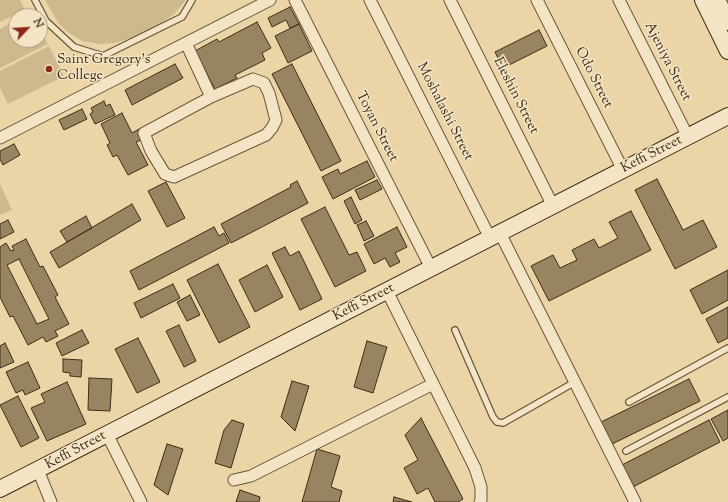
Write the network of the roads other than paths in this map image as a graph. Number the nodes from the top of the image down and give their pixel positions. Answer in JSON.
{"nodes":[{"id":1,"x":35,"y":0,"type":"edge"},
{"id":2,"x":192,"y":0,"type":"edge"},
{"id":3,"x":270,"y":0,"type":"edge"},
{"id":4,"x":295,"y":0,"type":"edge"},
{"id":5,"x":370,"y":0,"type":"edge"},
{"id":6,"x":450,"y":0,"type":"edge"},
{"id":7,"x":537,"y":0,"type":"edge"},
{"id":8,"x":619,"y":0,"type":"edge"},
{"id":9,"x":703,"y":0,"type":"edge"},
{"id":10,"x":717,"y":0,"type":"edge"},
{"id":11,"x":728,"y":22,"type":"edge"},
{"id":12,"x":186,"y":43,"type":"junction"},
{"id":13,"x":728,"y":51,"type":"edge"},
{"id":14,"x":210,"y":97,"type":"junction"},
{"id":15,"x":728,"y":116,"type":"edge"},
{"id":16,"x":688,"y":137,"type":"junction"},
{"id":17,"x":0,"y":138,"type":"edge"},
{"id":18,"x":623,"y":170,"type":"junction"},
{"id":19,"x":553,"y":206,"type":"junction"},
{"id":20,"x":495,"y":235,"type":"junction"},
{"id":21,"x":431,"y":268,"type":"junction"},
{"id":22,"x":387,"y":291,"type":"junction"},
{"id":23,"x":455,"y":330,"type":"dead end"},
{"id":24,"x":728,"y":348,"type":"edge"},
{"id":25,"x":575,"y":382,"type":"junction"},
{"id":26,"x":434,"y":384,"type":"junction"},
{"id":27,"x":728,"y":397,"type":"edge"},
{"id":28,"x":629,"y":402,"type":"dead end"},
{"id":29,"x":107,"y":434,"type":"junction"},
{"id":30,"x":626,"y":451,"type":"dead end"},
{"id":31,"x":38,"y":470,"type":"junction"},
{"id":32,"x":234,"y":480,"type":"dead end"},
{"id":33,"x":0,"y":489,"type":"edge"},
{"id":34,"x":51,"y":502,"type":"edge"},
{"id":35,"x":141,"y":502,"type":"edge"},
{"id":36,"x":480,"y":502,"type":"edge"},
{"id":37,"x":635,"y":502,"type":"edge"}],
"edges":[{"from":1,"to":2,"type":"lane"},
{"from":3,"to":12,"type":"street"},
{"from":4,"to":21,"type":"street","name":"Toyan Street"},
{"from":5,"to":20,"type":"street","name":"Moshalashi Street"},
{"from":6,"to":19,"type":"street","name":"Eleshin Street"},
{"from":7,"to":18,"type":"street","name":"Odo Street"},
{"from":8,"to":16,"type":"street","name":"Ajeniya Street"},
{"from":9,"to":13,"type":"main road"},
{"from":10,"to":11,"type":"main road"},
{"from":12,"to":14,"type":"street"},
{"from":12,"to":17,"type":"street"},
{"from":14,"to":14,"type":"street"},
{"from":15,"to":16,"type":"main road","name":"Keffi Street"},
{"from":16,"to":18,"type":"main road","name":"Keffi Street"},
{"from":18,"to":19,"type":"main road","name":"Keffi Street"},
{"from":19,"to":20,"type":"main road","name":"Keffi Street"},
{"from":20,"to":21,"type":"main road","name":"Keffi Street"},
{"from":20,"to":25,"type":"street","name":"Moshalashi Street"},
{"from":21,"to":22,"type":"main road","name":"Keffi Street"},
{"from":22,"to":26,"type":"street"},
{"from":22,"to":29,"type":"main road","name":"Keffi Street"},
{"from":23,"to":25,"type":"lane"},
{"from":24,"to":28,"type":"lane"},
{"from":25,"to":37,"type":"street","name":"Moshalashi Street"},
{"from":26,"to":32,"type":"street"},
{"from":26,"to":36,"type":"street"},
{"from":27,"to":30,"type":"lane"},
{"from":29,"to":31,"type":"main road","name":"Keffi Street"},
{"from":29,"to":35,"type":"street"},
{"from":31,"to":33,"type":"main road","name":"Keffi Street"},
{"from":31,"to":34,"type":"street"}]}
